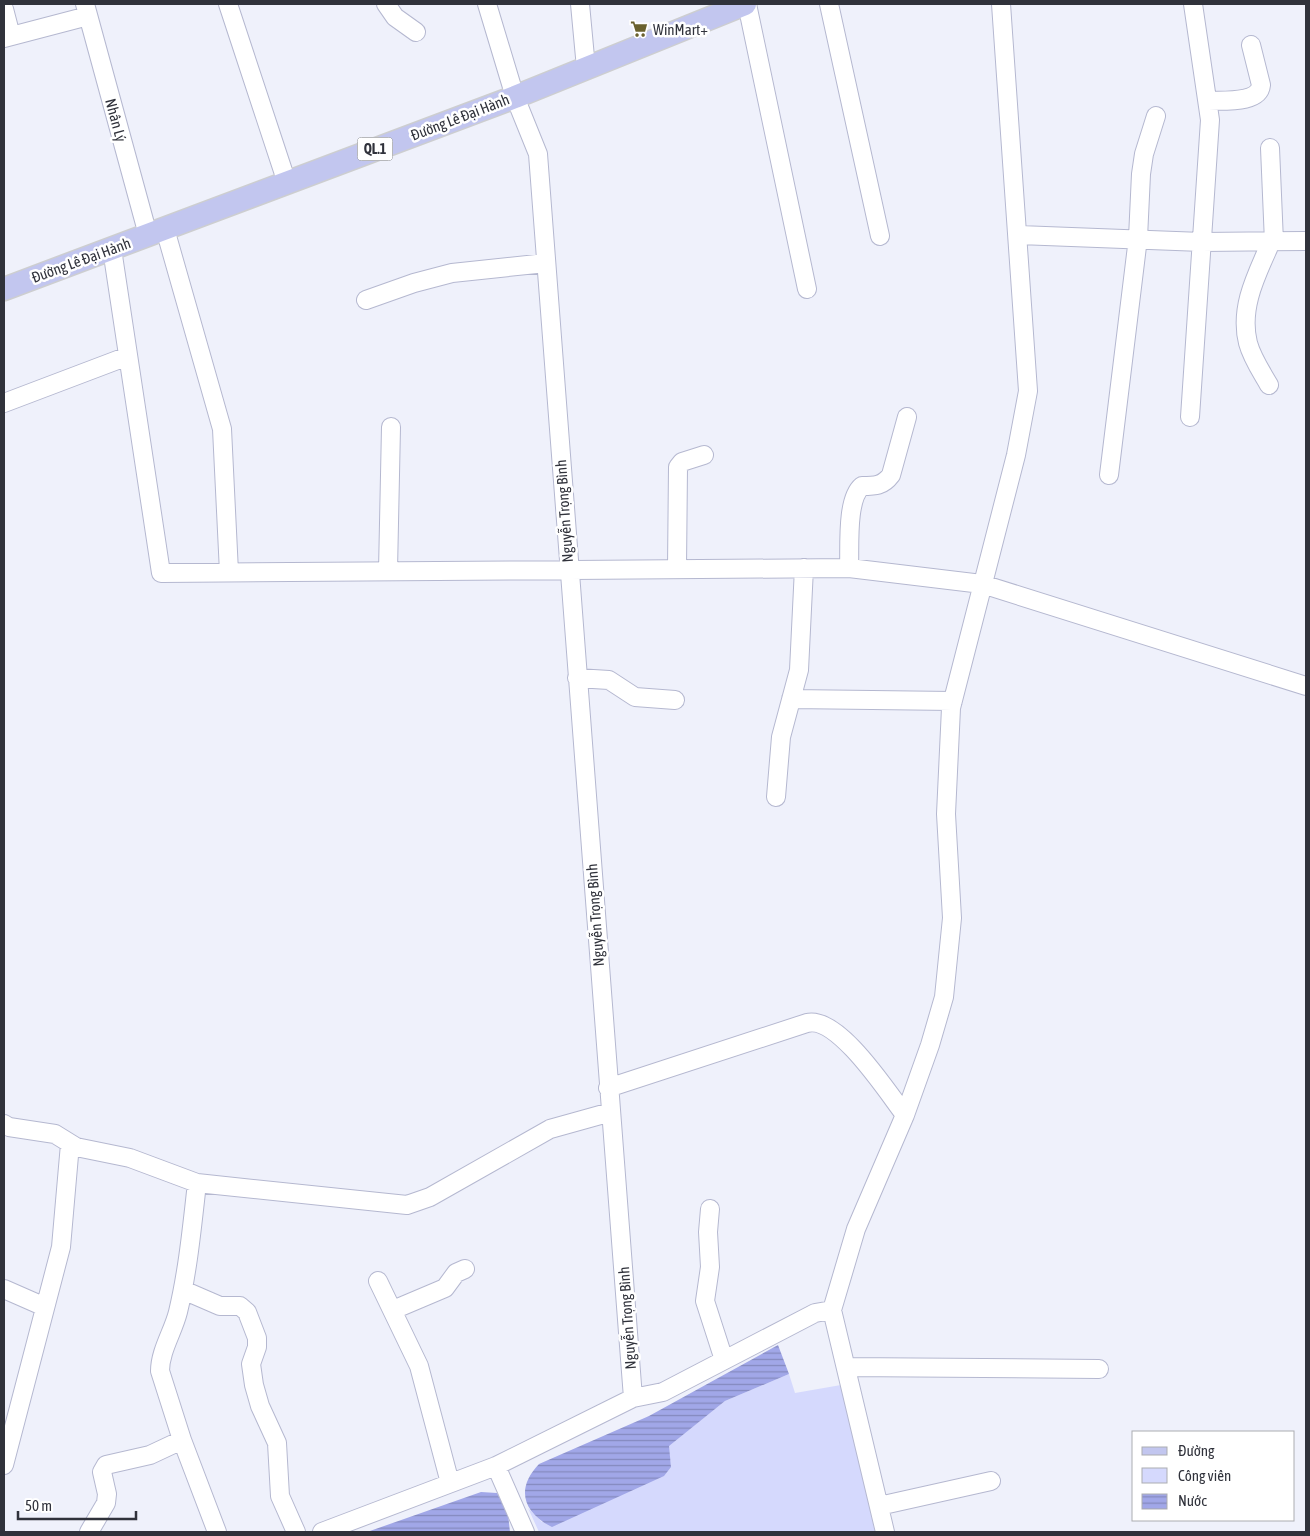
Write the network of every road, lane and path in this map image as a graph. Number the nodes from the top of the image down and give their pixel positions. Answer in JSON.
{"nodes":[{"id":1,"x":228,"y":4,"type":"edge"},
{"id":2,"x":386,"y":4,"type":"edge"},
{"id":3,"x":488,"y":4,"type":"edge"},
{"id":4,"x":580,"y":4,"type":"edge"},
{"id":5,"x":746,"y":4,"type":"edge"},
{"id":6,"x":829,"y":4,"type":"edge"},
{"id":7,"x":1001,"y":4,"type":"edge"},
{"id":8,"x":1193,"y":4,"type":"edge"},
{"id":9,"x":4,"y":9,"type":"edge"},
{"id":10,"x":87,"y":10,"type":"edge"},
{"id":11,"x":416,"y":32,"type":"dead end"},
{"id":12,"x":7,"y":37,"type":"edge"},
{"id":13,"x":1252,"y":45,"type":"dead end"},
{"id":14,"x":586,"y":68,"type":"junction"},
{"id":15,"x":515,"y":97,"type":"junction"},
{"id":16,"x":1208,"y":101,"type":"junction"},
{"id":17,"x":1156,"y":116,"type":"dead end"},
{"id":18,"x":1270,"y":148,"type":"dead end"},
{"id":19,"x":287,"y":183,"type":"junction"},
{"id":20,"x":156,"y":232,"type":"junction"},
{"id":21,"x":1019,"y":235,"type":"junction"},
{"id":22,"x":880,"y":236,"type":"dead end"},
{"id":23,"x":1138,"y":238,"type":"junction"},
{"id":24,"x":1306,"y":241,"type":"edge"},
{"id":25,"x":1202,"y":242,"type":"junction"},
{"id":26,"x":1273,"y":242,"type":"junction"},
{"id":27,"x":112,"y":249,"type":"junction"},
{"id":28,"x":78,"y":262,"type":"junction"},
{"id":29,"x":546,"y":263,"type":"junction"},
{"id":30,"x":4,"y":276,"type":"edge"},
{"id":31,"x":4,"y":289,"type":"edge"},
{"id":32,"x":807,"y":289,"type":"dead end"},
{"id":33,"x":366,"y":300,"type":"dead end"},
{"id":34,"x":128,"y":356,"type":"junction"},
{"id":35,"x":1269,"y":385,"type":"dead end"},
{"id":36,"x":4,"y":402,"type":"edge"},
{"id":37,"x":907,"y":417,"type":"dead end"},
{"id":38,"x":1190,"y":418,"type":"dead end"},
{"id":39,"x":391,"y":427,"type":"dead end"},
{"id":40,"x":704,"y":455,"type":"dead end"},
{"id":41,"x":1109,"y":475,"type":"dead end"},
{"id":42,"x":677,"y":568,"type":"junction"},
{"id":43,"x":804,"y":568,"type":"junction"},
{"id":44,"x":849,"y":568,"type":"junction"},
{"id":45,"x":568,"y":569,"type":"junction"},
{"id":46,"x":388,"y":571,"type":"junction"},
{"id":47,"x":229,"y":572,"type":"junction"},
{"id":48,"x":982,"y":584,"type":"junction"},
{"id":49,"x":576,"y":678,"type":"junction"},
{"id":50,"x":1306,"y":686,"type":"edge"},
{"id":51,"x":791,"y":699,"type":"junction"},
{"id":52,"x":675,"y":700,"type":"dead end"},
{"id":53,"x":953,"y":701,"type":"junction"},
{"id":54,"x":776,"y":797,"type":"dead end"},
{"id":55,"x":608,"y":1088,"type":"junction"},
{"id":56,"x":610,"y":1112,"type":"junction"},
{"id":57,"x":905,"y":1116,"type":"junction"},
{"id":58,"x":4,"y":1124,"type":"edge"},
{"id":59,"x":70,"y":1144,"type":"junction"},
{"id":60,"x":197,"y":1183,"type":"junction"},
{"id":61,"x":710,"y":1209,"type":"dead end"},
{"id":62,"x":465,"y":1269,"type":"dead end"},
{"id":63,"x":378,"y":1281,"type":"dead end"},
{"id":64,"x":4,"y":1290,"type":"edge"},
{"id":65,"x":183,"y":1290,"type":"junction"},
{"id":66,"x":45,"y":1307,"type":"junction"},
{"id":67,"x":392,"y":1310,"type":"junction"},
{"id":68,"x":832,"y":1310,"type":"junction"},
{"id":69,"x":724,"y":1360,"type":"junction"},
{"id":70,"x":846,"y":1367,"type":"junction"},
{"id":71,"x":1099,"y":1369,"type":"dead end"},
{"id":72,"x":633,"y":1398,"type":"junction"},
{"id":73,"x":9,"y":1426,"type":"edge"},
{"id":74,"x":182,"y":1440,"type":"junction"},
{"id":75,"x":4,"y":1465,"type":"edge"},
{"id":76,"x":496,"y":1466,"type":"junction"},
{"id":77,"x":991,"y":1481,"type":"dead end"},
{"id":78,"x":450,"y":1483,"type":"junction"},
{"id":79,"x":879,"y":1506,"type":"junction"},
{"id":80,"x":89,"y":1532,"type":"edge"},
{"id":81,"x":216,"y":1532,"type":"edge"},
{"id":82,"x":296,"y":1532,"type":"edge"},
{"id":83,"x":322,"y":1532,"type":"edge"},
{"id":84,"x":525,"y":1532,"type":"edge"},
{"id":85,"x":885,"y":1532,"type":"edge"}],
"edges":[{"from":1,"to":19,"type":"street"},
{"from":2,"to":11,"type":"street"},
{"from":3,"to":15,"type":"street","name":"Nguyễn Trọng Bình"},
{"from":4,"to":14,"type":"street"},
{"from":5,"to":14,"type":"main road","name":"Đường Lê Đại Hành","number":"QL.1"},
{"from":5,"to":32,"type":"street"},
{"from":6,"to":22,"type":"street"},
{"from":7,"to":21,"type":"street"},
{"from":8,"to":16,"type":"street"},
{"from":9,"to":12,"type":"street"},
{"from":10,"to":12,"type":"street"},
{"from":10,"to":20,"type":"street","name":"Nhân Lý"},
{"from":13,"to":16,"type":"street"},
{"from":14,"to":15,"type":"main road","name":"Đường Lê Đại Hành","number":"QL.1"},
{"from":15,"to":19,"type":"main road","name":"Đường Lê Đại Hành","number":"QL.1"},
{"from":15,"to":29,"type":"street","name":"Nguyễn Trọng Bình"},
{"from":16,"to":25,"type":"street"},
{"from":17,"to":23,"type":"street"},
{"from":18,"to":26,"type":"street"},
{"from":19,"to":20,"type":"main road","name":"Đường Lê Đại Hành","number":"QL.1"},
{"from":20,"to":27,"type":"main road","name":"Đường Lê Đại Hành","number":"QL.1"},
{"from":20,"to":47,"type":"street","name":"Nhân Lý"},
{"from":21,"to":23,"type":"street"},
{"from":21,"to":48,"type":"street"},
{"from":23,"to":25,"type":"street"},
{"from":23,"to":41,"type":"street"},
{"from":24,"to":26,"type":"street"},
{"from":25,"to":26,"type":"street"},
{"from":25,"to":38,"type":"street"},
{"from":26,"to":35,"type":"street"},
{"from":27,"to":28,"type":"main road","name":"Đường Lê Đại Hành","number":"QL.1"},
{"from":27,"to":34,"type":"street"},
{"from":28,"to":30,"type":"main road"},
{"from":28,"to":31,"type":"main road","name":"Đường Lê Đại Hành","number":"QL.1"},
{"from":29,"to":33,"type":"street"},
{"from":29,"to":45,"type":"street","name":"Nguyễn Trọng Bình"},
{"from":34,"to":36,"type":"street"},
{"from":34,"to":47,"type":"street"},
{"from":37,"to":44,"type":"street"},
{"from":39,"to":46,"type":"street"},
{"from":40,"to":42,"type":"street"},
{"from":42,"to":43,"type":"street"},
{"from":42,"to":45,"type":"street"},
{"from":43,"to":44,"type":"street"},
{"from":43,"to":51,"type":"street"},
{"from":44,"to":48,"type":"street"},
{"from":45,"to":46,"type":"street"},
{"from":45,"to":49,"type":"street","name":"Nguyễn Trọng Bình"},
{"from":46,"to":47,"type":"street"},
{"from":48,"to":50,"type":"street"},
{"from":48,"to":53,"type":"street"},
{"from":49,"to":52,"type":"street"},
{"from":49,"to":55,"type":"street","name":"Nguyễn Trọng Bình"},
{"from":51,"to":53,"type":"street"},
{"from":51,"to":54,"type":"street"},
{"from":53,"to":57,"type":"street"},
{"from":55,"to":56,"type":"street","name":"Nguyễn Trọng Bình"},
{"from":55,"to":57,"type":"street"},
{"from":56,"to":60,"type":"street"},
{"from":56,"to":72,"type":"street","name":"Nguyễn Trọng Bình"},
{"from":57,"to":68,"type":"street"},
{"from":58,"to":59,"type":"street"},
{"from":59,"to":60,"type":"street"},
{"from":59,"to":66,"type":"street"},
{"from":60,"to":65,"type":"street"},
{"from":61,"to":69,"type":"street"},
{"from":62,"to":67,"type":"street"},
{"from":63,"to":67,"type":"street"},
{"from":64,"to":66,"type":"street"},
{"from":65,"to":74,"type":"street"},
{"from":65,"to":82,"type":"street"},
{"from":66,"to":73,"type":"street"},
{"from":67,"to":78,"type":"street"},
{"from":68,"to":69,"type":"street"},
{"from":68,"to":70,"type":"street"},
{"from":69,"to":72,"type":"street"},
{"from":70,"to":71,"type":"street"},
{"from":70,"to":79,"type":"street"},
{"from":72,"to":76,"type":"street"},
{"from":73,"to":75,"type":"street"},
{"from":74,"to":80,"type":"street"},
{"from":74,"to":81,"type":"street"},
{"from":76,"to":78,"type":"street"},
{"from":76,"to":84,"type":"street"},
{"from":77,"to":79,"type":"street"},
{"from":78,"to":83,"type":"street"},
{"from":79,"to":85,"type":"street"}]}
